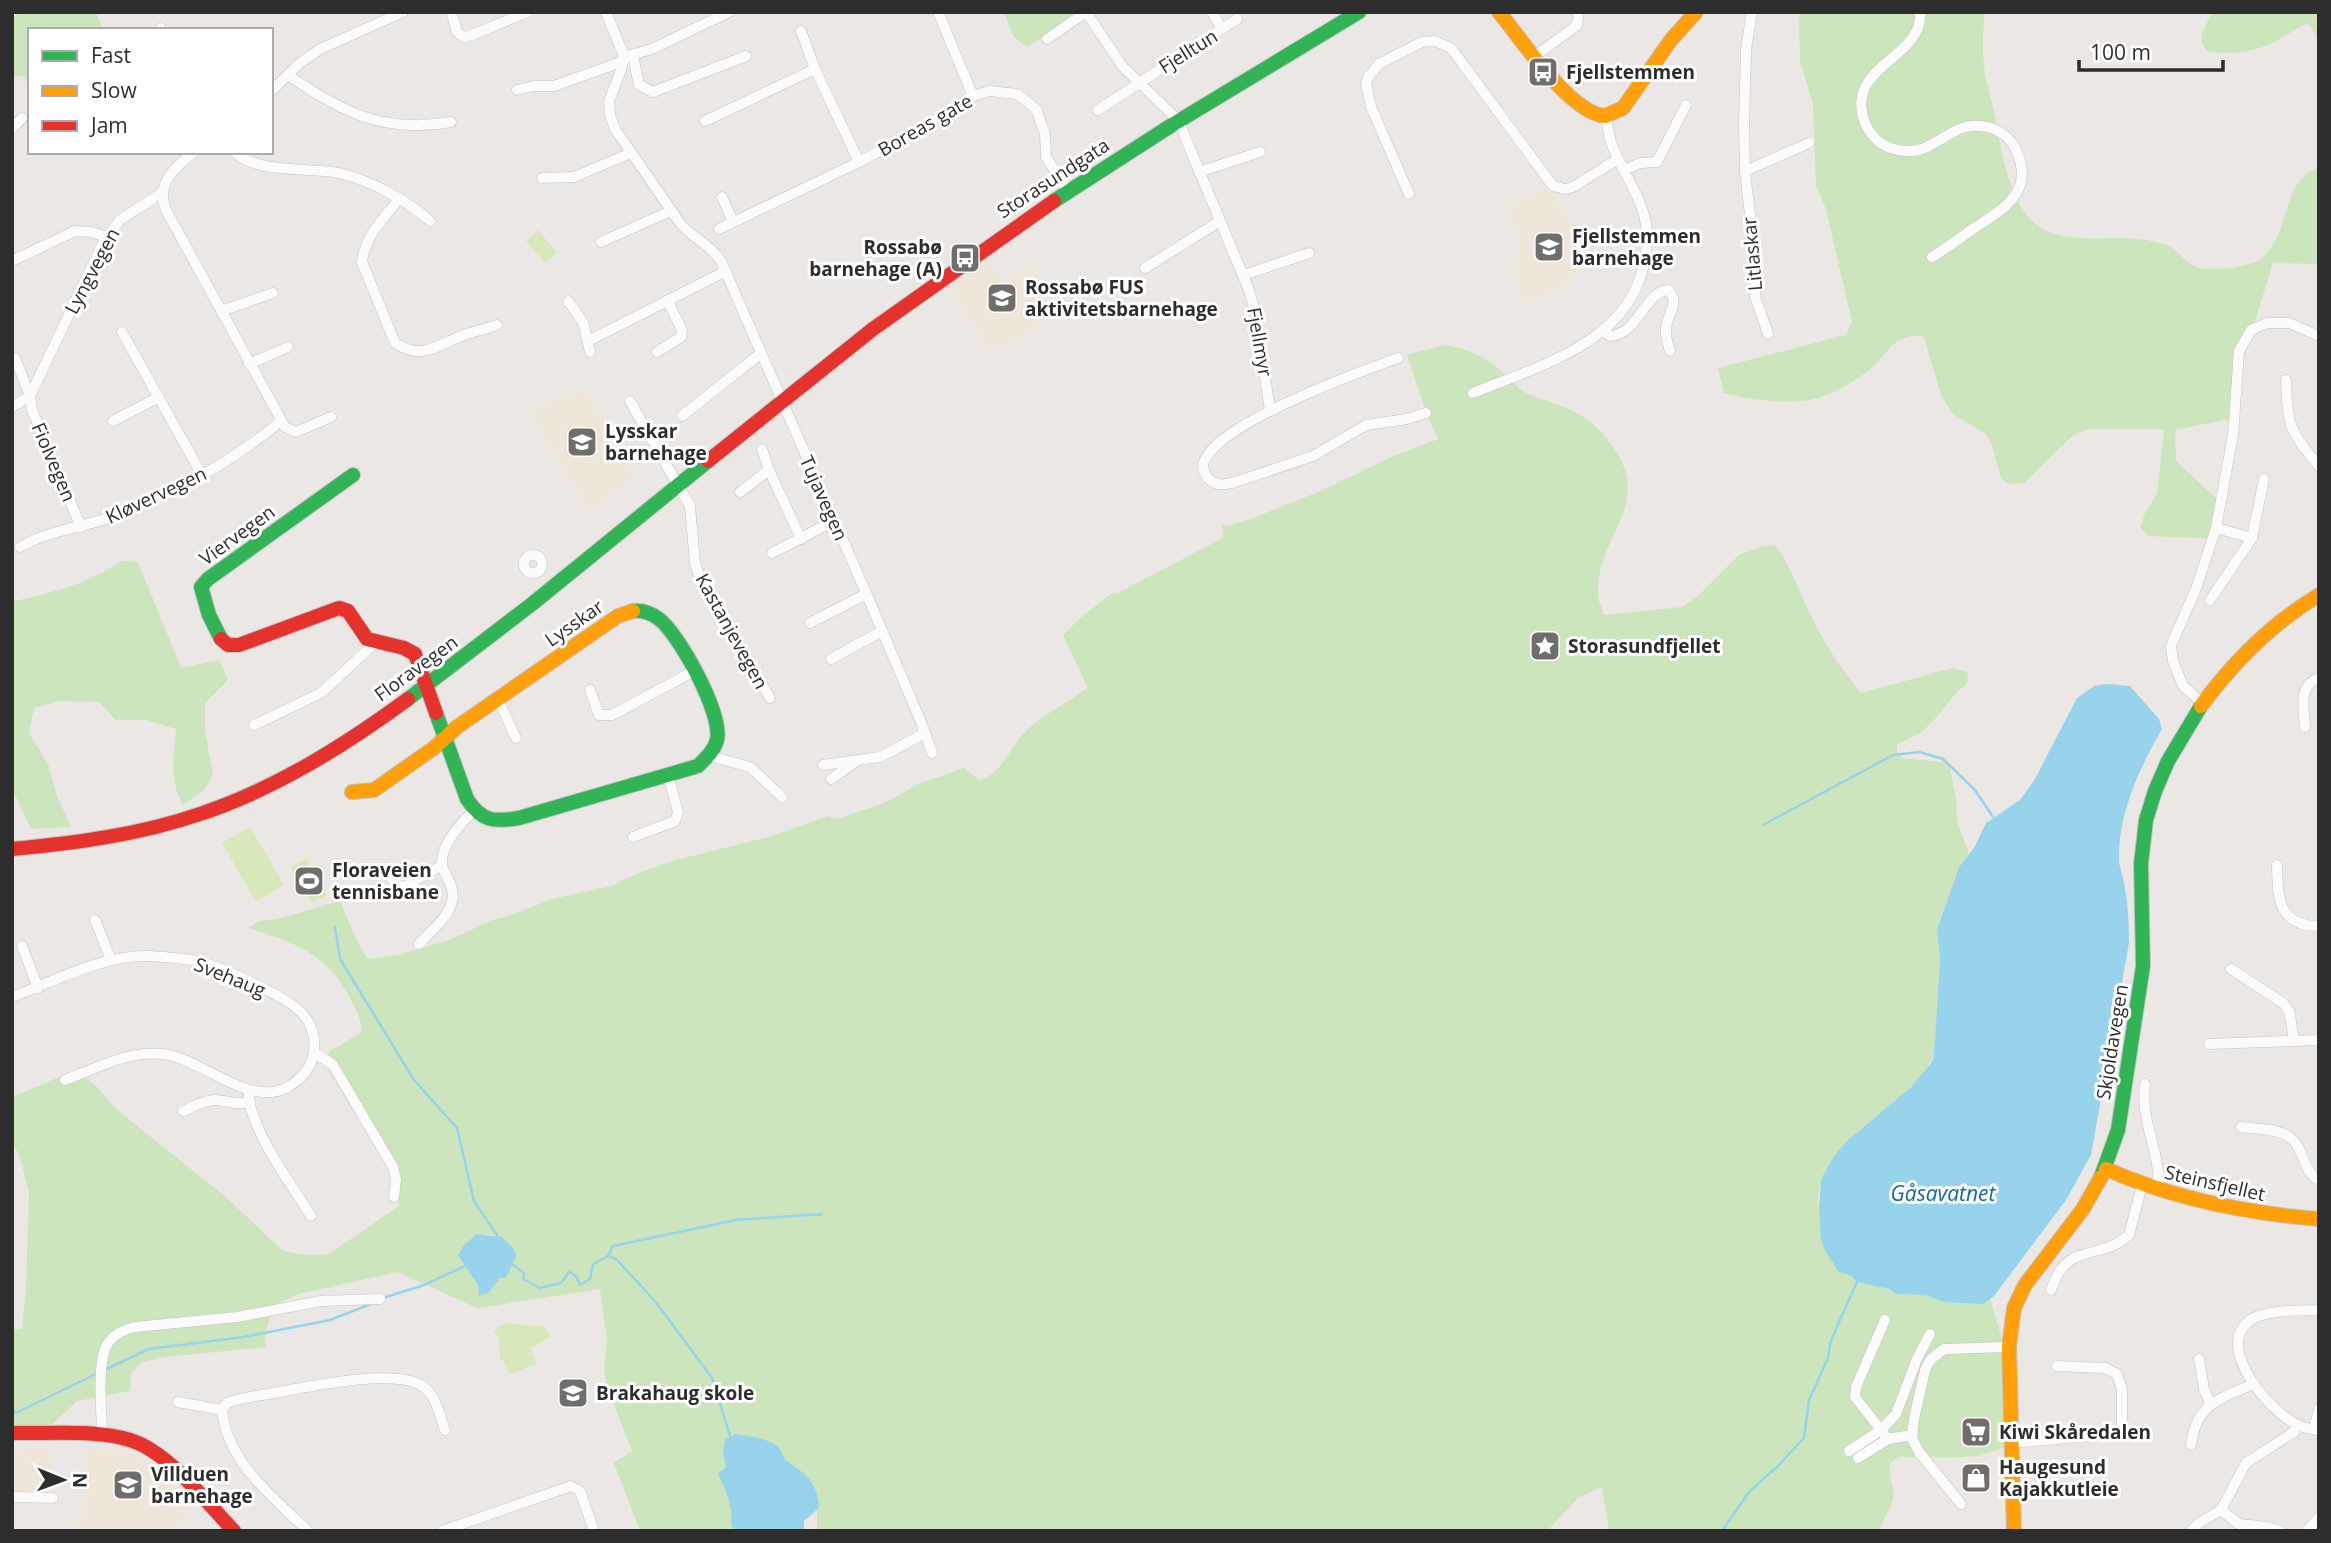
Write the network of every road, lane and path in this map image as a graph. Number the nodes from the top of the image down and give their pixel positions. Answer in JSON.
{"nodes":[{"id":1,"x":403,"y":12,"type":"edge"},
{"id":2,"x":451,"y":12,"type":"edge"},
{"id":3,"x":528,"y":12,"type":"edge"},
{"id":4,"x":606,"y":12,"type":"edge"},
{"id":5,"x":729,"y":12,"type":"edge"},
{"id":6,"x":1086,"y":12,"type":"edge"},
{"id":7,"x":1212,"y":12,"type":"edge"},
{"id":8,"x":1359,"y":12,"type":"edge"},
{"id":9,"x":1499,"y":12,"type":"edge"},
{"id":10,"x":1578,"y":12,"type":"edge"},
{"id":11,"x":1696,"y":12,"type":"edge"},
{"id":12,"x":1752,"y":12,"type":"edge"},
{"id":13,"x":1920,"y":12,"type":"edge"},
{"id":14,"x":939,"y":13,"type":"edge"},
{"id":15,"x":1237,"y":19,"type":"dead end"},
{"id":16,"x":1222,"y":29,"type":"junction"},
{"id":17,"x":801,"y":31,"type":"dead end"},
{"id":18,"x":1047,"y":38,"type":"dead end"},
{"id":19,"x":746,"y":56,"type":"dead end"},
{"id":20,"x":1535,"y":56,"type":"junction"},
{"id":21,"x":627,"y":58,"type":"junction"},
{"id":22,"x":815,"y":69,"type":"junction"},
{"id":23,"x":288,"y":75,"type":"junction"},
{"id":24,"x":1138,"y":82,"type":"junction"},
{"id":25,"x":273,"y":90,"type":"edge"},
{"id":26,"x":517,"y":90,"type":"dead end"},
{"id":27,"x":973,"y":96,"type":"junction"},
{"id":28,"x":1686,"y":105,"type":"dead end"},
{"id":29,"x":1098,"y":110,"type":"dead end"},
{"id":30,"x":1606,"y":116,"type":"junction"},
{"id":31,"x":22,"y":118,"type":"dead end"},
{"id":32,"x":1178,"y":120,"type":"junction"},
{"id":33,"x":705,"y":121,"type":"dead end"},
{"id":34,"x":450,"y":122,"type":"dead end"},
{"id":35,"x":12,"y":129,"type":"edge"},
{"id":36,"x":1809,"y":143,"type":"dead end"},
{"id":37,"x":1260,"y":152,"type":"dead end"},
{"id":38,"x":631,"y":153,"type":"junction"},
{"id":39,"x":192,"y":154,"type":"edge"},
{"id":40,"x":237,"y":154,"type":"edge"},
{"id":41,"x":1618,"y":159,"type":"junction"},
{"id":42,"x":859,"y":162,"type":"junction"},
{"id":43,"x":1624,"y":170,"type":"junction"},
{"id":44,"x":1745,"y":171,"type":"junction"},
{"id":45,"x":1199,"y":172,"type":"junction"},
{"id":46,"x":542,"y":178,"type":"dead end"},
{"id":47,"x":1067,"y":190,"type":"junction"},
{"id":48,"x":163,"y":192,"type":"junction"},
{"id":49,"x":1409,"y":194,"type":"dead end"},
{"id":50,"x":722,"y":197,"type":"dead end"},
{"id":51,"x":399,"y":199,"type":"junction"},
{"id":52,"x":671,"y":211,"type":"junction"},
{"id":53,"x":430,"y":221,"type":"dead end"},
{"id":54,"x":1220,"y":221,"type":"junction"},
{"id":55,"x":733,"y":222,"type":"junction"},
{"id":56,"x":719,"y":229,"type":"dead end"},
{"id":57,"x":106,"y":237,"type":"junction"},
{"id":58,"x":601,"y":242,"type":"dead end"},
{"id":59,"x":1309,"y":253,"type":"dead end"},
{"id":60,"x":1932,"y":257,"type":"dead end"},
{"id":61,"x":12,"y":261,"type":"edge"},
{"id":62,"x":1145,"y":268,"type":"dead end"},
{"id":63,"x":726,"y":271,"type":"junction"},
{"id":64,"x":1244,"y":275,"type":"junction"},
{"id":65,"x":273,"y":293,"type":"dead end"},
{"id":66,"x":667,"y":300,"type":"junction"},
{"id":67,"x":568,"y":301,"type":"dead end"},
{"id":68,"x":221,"y":311,"type":"junction"},
{"id":69,"x":497,"y":325,"type":"dead end"},
{"id":70,"x":1603,"y":330,"type":"junction"},
{"id":71,"x":122,"y":332,"type":"dead end"},
{"id":72,"x":1768,"y":334,"type":"dead end"},
{"id":73,"x":2319,"y":336,"type":"edge"},
{"id":74,"x":288,"y":347,"type":"dead end"},
{"id":75,"x":1670,"y":351,"type":"dead end"},
{"id":76,"x":657,"y":352,"type":"dead end"},
{"id":77,"x":760,"y":354,"type":"junction"},
{"id":78,"x":16,"y":358,"type":"dead end"},
{"id":79,"x":1398,"y":358,"type":"dead end"},
{"id":80,"x":249,"y":363,"type":"junction"},
{"id":81,"x":2286,"y":380,"type":"dead end"},
{"id":82,"x":1473,"y":393,"type":"dead end"},
{"id":83,"x":30,"y":396,"type":"junction"},
{"id":84,"x":159,"y":397,"type":"junction"},
{"id":85,"x":630,"y":401,"type":"dead end"},
{"id":86,"x":782,"y":401,"type":"junction"},
{"id":87,"x":12,"y":407,"type":"edge"},
{"id":88,"x":1270,"y":411,"type":"junction"},
{"id":89,"x":1426,"y":413,"type":"dead end"},
{"id":90,"x":682,"y":416,"type":"dead end"},
{"id":91,"x":331,"y":417,"type":"dead end"},
{"id":92,"x":113,"y":421,"type":"dead end"},
{"id":93,"x":281,"y":421,"type":"junction"},
{"id":94,"x":762,"y":449,"type":"dead end"},
{"id":95,"x":2319,"y":466,"type":"edge"},
{"id":96,"x":769,"y":470,"type":"junction"},
{"id":97,"x":202,"y":475,"type":"junction"},
{"id":98,"x":353,"y":475,"type":"dead end"},
{"id":99,"x":2263,"y":479,"type":"dead end"},
{"id":100,"x":679,"y":483,"type":"junction"},
{"id":101,"x":740,"y":492,"type":"dead end"},
{"id":102,"x":834,"y":521,"type":"junction"},
{"id":103,"x":81,"y":527,"type":"junction"},
{"id":104,"x":2216,"y":527,"type":"junction"},
{"id":105,"x":801,"y":538,"type":"junction"},
{"id":106,"x":2252,"y":538,"type":"junction"},
{"id":107,"x":20,"y":547,"type":"dead end"},
{"id":108,"x":772,"y":553,"type":"dead end"},
{"id":109,"x":866,"y":594,"type":"junction"},
{"id":110,"x":2319,"y":595,"type":"edge"},
{"id":111,"x":2210,"y":600,"type":"dead end"},
{"id":112,"x":810,"y":623,"type":"dead end"},
{"id":113,"x":882,"y":631,"type":"junction"},
{"id":114,"x":376,"y":643,"type":"junction"},
{"id":115,"x":831,"y":659,"type":"dead end"},
{"id":116,"x":694,"y":671,"type":"junction"},
{"id":117,"x":2319,"y":678,"type":"edge"},
{"id":118,"x":426,"y":686,"type":"junction"},
{"id":119,"x":590,"y":690,"type":"dead end"},
{"id":120,"x":770,"y":698,"type":"dead end"},
{"id":121,"x":498,"y":699,"type":"junction"},
{"id":122,"x":2204,"y":704,"type":"junction"},
{"id":123,"x":254,"y":725,"type":"dead end"},
{"id":124,"x":2305,"y":727,"type":"dead end"},
{"id":125,"x":925,"y":733,"type":"junction"},
{"id":126,"x":445,"y":738,"type":"junction"},
{"id":127,"x":516,"y":738,"type":"dead end"},
{"id":128,"x":932,"y":753,"type":"dead end"},
{"id":129,"x":709,"y":756,"type":"junction"},
{"id":130,"x":856,"y":762,"type":"junction"},
{"id":131,"x":823,"y":765,"type":"dead end"},
{"id":132,"x":667,"y":775,"type":"junction"},
{"id":133,"x":831,"y":779,"type":"dead end"},
{"id":134,"x":352,"y":792,"type":"dead end"},
{"id":135,"x":782,"y":797,"type":"dead end"},
{"id":136,"x":474,"y":810,"type":"junction"},
{"id":137,"x":632,"y":837,"type":"dead end"},
{"id":138,"x":12,"y":849,"type":"edge"},
{"id":139,"x":442,"y":865,"type":"junction"},
{"id":140,"x":2277,"y":865,"type":"dead end"},
{"id":141,"x":390,"y":877,"type":"dead end"},
{"id":142,"x":95,"y":920,"type":"dead end"},
{"id":143,"x":2319,"y":926,"type":"edge"},
{"id":144,"x":419,"y":944,"type":"dead end"},
{"id":145,"x":22,"y":946,"type":"dead end"},
{"id":146,"x":111,"y":960,"type":"junction"},
{"id":147,"x":2231,"y":969,"type":"dead end"},
{"id":148,"x":38,"y":988,"type":"junction"},
{"id":149,"x":12,"y":998,"type":"edge"},
{"id":150,"x":2294,"y":1040,"type":"junction"},
{"id":151,"x":2319,"y":1040,"type":"edge"},
{"id":152,"x":2209,"y":1044,"type":"dead end"},
{"id":153,"x":314,"y":1052,"type":"junction"},
{"id":154,"x":65,"y":1080,"type":"dead end"},
{"id":155,"x":2145,"y":1084,"type":"dead end"},
{"id":156,"x":249,"y":1091,"type":"junction"},
{"id":157,"x":249,"y":1102,"type":"junction"},
{"id":158,"x":183,"y":1111,"type":"dead end"},
{"id":159,"x":2241,"y":1127,"type":"dead end"},
{"id":160,"x":2106,"y":1169,"type":"junction"},
{"id":161,"x":2319,"y":1180,"type":"edge"},
{"id":162,"x":2142,"y":1185,"type":"junction"},
{"id":163,"x":2158,"y":1190,"type":"junction"},
{"id":164,"x":394,"y":1197,"type":"dead end"},
{"id":165,"x":311,"y":1216,"type":"dead end"},
{"id":166,"x":2319,"y":1219,"type":"edge"},
{"id":167,"x":2051,"y":1290,"type":"dead end"},
{"id":168,"x":380,"y":1299,"type":"dead end"},
{"id":169,"x":2319,"y":1310,"type":"edge"},
{"id":170,"x":1885,"y":1320,"type":"dead end"},
{"id":171,"x":1930,"y":1334,"type":"dead end"},
{"id":172,"x":2009,"y":1347,"type":"junction"},
{"id":173,"x":2199,"y":1359,"type":"dead end"},
{"id":174,"x":2057,"y":1366,"type":"dead end"},
{"id":175,"x":2253,"y":1384,"type":"junction"},
{"id":176,"x":178,"y":1402,"type":"dead end"},
{"id":177,"x":2210,"y":1403,"type":"junction"},
{"id":178,"x":2319,"y":1409,"type":"edge"},
{"id":179,"x":222,"y":1410,"type":"junction"},
{"id":180,"x":2298,"y":1425,"type":"junction"},
{"id":181,"x":445,"y":1430,"type":"dead end"},
{"id":182,"x":1881,"y":1430,"type":"junction"},
{"id":183,"x":2316,"y":1430,"type":"edge"},
{"id":184,"x":2141,"y":1431,"type":"dead end"},
{"id":185,"x":2122,"y":1432,"type":"junction"},
{"id":186,"x":12,"y":1433,"type":"edge"},
{"id":187,"x":1912,"y":1435,"type":"junction"},
{"id":188,"x":102,"y":1437,"type":"junction"},
{"id":189,"x":1888,"y":1439,"type":"junction"},
{"id":190,"x":2012,"y":1443,"type":"junction"},
{"id":191,"x":2191,"y":1445,"type":"dead end"},
{"id":192,"x":1849,"y":1451,"type":"dead end"},
{"id":193,"x":1858,"y":1458,"type":"dead end"},
{"id":194,"x":12,"y":1497,"type":"edge"},
{"id":195,"x":53,"y":1498,"type":"dead end"},
{"id":196,"x":1961,"y":1504,"type":"dead end"},
{"id":197,"x":2221,"y":1510,"type":"junction"},
{"id":198,"x":2319,"y":1517,"type":"edge"},
{"id":199,"x":234,"y":1531,"type":"edge"},
{"id":200,"x":308,"y":1531,"type":"edge"},
{"id":201,"x":442,"y":1531,"type":"edge"},
{"id":202,"x":594,"y":1531,"type":"edge"},
{"id":203,"x":2014,"y":1531,"type":"edge"},
{"id":204,"x":2191,"y":1531,"type":"edge"},
{"id":205,"x":2281,"y":1531,"type":"edge"},
{"id":206,"x":2307,"y":1531,"type":"edge"}],
"edges":[{"from":1,"to":23,"type":"street"},
{"from":2,"to":3,"type":"street"},
{"from":4,"to":21,"type":"street"},
{"from":5,"to":21,"type":"street"},
{"from":6,"to":18,"type":"street"},
{"from":6,"to":24,"type":"street","name":"Fjelltun"},
{"from":7,"to":16,"type":"street"},
{"from":8,"to":32,"type":"street","name":"Storasundgata"},
{"from":9,"to":20,"type":"street"},
{"from":10,"to":20,"type":"street"},
{"from":11,"to":30,"type":"street"},
{"from":12,"to":44,"type":"street","name":"Litlaskar"},
{"from":13,"to":60,"type":"street"},
{"from":14,"to":27,"type":"street"},
{"from":15,"to":16,"type":"street","name":"Fjelltun"},
{"from":16,"to":24,"type":"street","name":"Fjelltun"},
{"from":17,"to":22,"type":"street"},
{"from":19,"to":21,"type":"street"},
{"from":20,"to":30,"type":"street"},
{"from":21,"to":26,"type":"street"},
{"from":21,"to":38,"type":"street","name":"Tujavegen"},
{"from":22,"to":33,"type":"street"},
{"from":22,"to":42,"type":"street"},
{"from":23,"to":25,"type":"street"},
{"from":23,"to":34,"type":"street"},
{"from":24,"to":29,"type":"street","name":"Fjelltun"},
{"from":24,"to":32,"type":"street","name":"Fjelltun"},
{"from":27,"to":42,"type":"street","name":"Boreas gate"},
{"from":27,"to":47,"type":"street","name":"Boreas gate"},
{"from":28,"to":43,"type":"street"},
{"from":30,"to":41,"type":"street"},
{"from":31,"to":35,"type":"street"},
{"from":32,"to":45,"type":"street","name":"Fjellmyr"},
{"from":32,"to":47,"type":"street","name":"Storasundgata"},
{"from":36,"to":44,"type":"street"},
{"from":37,"to":45,"type":"street"},
{"from":38,"to":46,"type":"street"},
{"from":38,"to":52,"type":"street","name":"Tujavegen"},
{"from":39,"to":48,"type":"street","name":"Lyngvegen"},
{"from":40,"to":51,"type":"street"},
{"from":41,"to":43,"type":"street"},
{"from":41,"to":49,"type":"street"},
{"from":42,"to":55,"type":"street","name":"Boreas gate"},
{"from":43,"to":70,"type":"street"},
{"from":44,"to":72,"type":"street","name":"Litlaskar"},
{"from":45,"to":54,"type":"street","name":"Fjellmyr"},
{"from":47,"to":86,"type":"street","name":"Storasundgata"},
{"from":48,"to":57,"type":"street","name":"Lyngvegen"},
{"from":48,"to":68,"type":"street"},
{"from":50,"to":55,"type":"street"},
{"from":51,"to":53,"type":"street"},
{"from":51,"to":69,"type":"street"},
{"from":52,"to":58,"type":"street"},
{"from":52,"to":63,"type":"street","name":"Tujavegen"},
{"from":54,"to":62,"type":"street"},
{"from":54,"to":64,"type":"street","name":"Fjellmyr"},
{"from":55,"to":56,"type":"street","name":"Boreas gate"},
{"from":57,"to":61,"type":"street"},
{"from":57,"to":83,"type":"street","name":"Lyngvegen"},
{"from":59,"to":64,"type":"street"},
{"from":63,"to":66,"type":"street"},
{"from":63,"to":77,"type":"street","name":"Tujavegen"},
{"from":64,"to":88,"type":"street","name":"Fjellmyr"},
{"from":65,"to":68,"type":"street"},
{"from":66,"to":67,"type":"street"},
{"from":66,"to":76,"type":"street"},
{"from":68,"to":80,"type":"street"},
{"from":70,"to":75,"type":"street"},
{"from":70,"to":82,"type":"street"},
{"from":71,"to":84,"type":"street"},
{"from":73,"to":104,"type":"street"},
{"from":74,"to":80,"type":"street"},
{"from":77,"to":86,"type":"street","name":"Tujavegen"},
{"from":77,"to":90,"type":"street"},
{"from":78,"to":83,"type":"street","name":"Fiolvegen"},
{"from":79,"to":88,"type":"street"},
{"from":80,"to":93,"type":"street"},
{"from":81,"to":95,"type":"street"},
{"from":83,"to":87,"type":"street"},
{"from":83,"to":103,"type":"street","name":"Fiolvegen"},
{"from":84,"to":92,"type":"street"},
{"from":84,"to":97,"type":"street"},
{"from":85,"to":100,"type":"street","name":"Kastanjevegen"},
{"from":86,"to":100,"type":"street","name":"Floravegen"},
{"from":86,"to":102,"type":"street","name":"Tujavegen"},
{"from":88,"to":89,"type":"street"},
{"from":91,"to":93,"type":"street"},
{"from":93,"to":97,"type":"street","name":"Kløvervegen"},
{"from":94,"to":96,"type":"street"},
{"from":96,"to":101,"type":"street"},
{"from":96,"to":105,"type":"street"},
{"from":97,"to":103,"type":"street","name":"Kløvervegen"},
{"from":98,"to":114,"type":"street","name":"Viervegen"},
{"from":99,"to":106,"type":"street"},
{"from":100,"to":118,"type":"street","name":"Floravegen"},
{"from":100,"to":120,"type":"street","name":"Kastanjevegen"},
{"from":102,"to":105,"type":"street"},
{"from":102,"to":109,"type":"street","name":"Tujavegen"},
{"from":103,"to":107,"type":"street","name":"Kløvervegen"},
{"from":104,"to":106,"type":"street"},
{"from":104,"to":122,"type":"street"},
{"from":105,"to":108,"type":"street"},
{"from":106,"to":111,"type":"street"},
{"from":109,"to":112,"type":"street"},
{"from":109,"to":113,"type":"street","name":"Tujavegen"},
{"from":110,"to":122,"type":"street","name":"Skjoldavegen"},
{"from":113,"to":115,"type":"street"},
{"from":113,"to":125,"type":"street","name":"Tujavegen"},
{"from":114,"to":118,"type":"street"},
{"from":114,"to":123,"type":"street"},
{"from":116,"to":119,"type":"street"},
{"from":116,"to":121,"type":"street","name":"Lysskar"},
{"from":116,"to":129,"type":"street","name":"Lysskar"},
{"from":117,"to":124,"type":"street"},
{"from":118,"to":126,"type":"street"},
{"from":118,"to":138,"type":"street","name":"Floravegen"},
{"from":121,"to":126,"type":"street","name":"Lysskar"},
{"from":121,"to":127,"type":"street"},
{"from":122,"to":160,"type":"street","name":"Skjoldavegen"},
{"from":125,"to":128,"type":"street","name":"Tujavegen"},
{"from":125,"to":130,"type":"street"},
{"from":126,"to":134,"type":"street","name":"Lysskar"},
{"from":126,"to":136,"type":"street"},
{"from":129,"to":132,"type":"street"},
{"from":129,"to":135,"type":"street"},
{"from":130,"to":131,"type":"street"},
{"from":130,"to":133,"type":"street"},
{"from":132,"to":136,"type":"street"},
{"from":132,"to":137,"type":"street"},
{"from":136,"to":139,"type":"street"},
{"from":139,"to":141,"type":"street"},
{"from":139,"to":144,"type":"street"},
{"from":140,"to":143,"type":"street"},
{"from":142,"to":146,"type":"street"},
{"from":145,"to":148,"type":"street"},
{"from":146,"to":148,"type":"street","name":"Svehaug"},
{"from":146,"to":153,"type":"street","name":"Svehaug"},
{"from":147,"to":150,"type":"street"},
{"from":148,"to":149,"type":"street","name":"Svehaug"},
{"from":150,"to":151,"type":"street"},
{"from":150,"to":152,"type":"street"},
{"from":153,"to":156,"type":"street"},
{"from":153,"to":164,"type":"street"},
{"from":154,"to":156,"type":"street"},
{"from":155,"to":163,"type":"street","name":"Skjoldavegen"},
{"from":156,"to":157,"type":"street"},
{"from":157,"to":158,"type":"street"},
{"from":157,"to":165,"type":"street"},
{"from":159,"to":161,"type":"street"},
{"from":160,"to":162,"type":"street","name":"Steinsfjellet"},
{"from":160,"to":172,"type":"street","name":"Skjoldavegen"},
{"from":162,"to":163,"type":"street","name":"Steinsfjellet"},
{"from":162,"to":167,"type":"street"},
{"from":163,"to":166,"type":"street","name":"Steinsfjellet"},
{"from":168,"to":188,"type":"street"},
{"from":169,"to":175,"type":"street"},
{"from":170,"to":182,"type":"street"},
{"from":171,"to":182,"type":"street"},
{"from":172,"to":187,"type":"street"},
{"from":172,"to":190,"type":"street","name":"Skjoldavegen"},
{"from":173,"to":177,"type":"street"},
{"from":174,"to":185,"type":"street"},
{"from":175,"to":177,"type":"street"},
{"from":175,"to":180,"type":"street"},
{"from":176,"to":179,"type":"street"},
{"from":177,"to":191,"type":"street"},
{"from":178,"to":183,"type":"street"},
{"from":179,"to":181,"type":"street"},
{"from":179,"to":200,"type":"street"},
{"from":180,"to":183,"type":"street"},
{"from":180,"to":197,"type":"street"},
{"from":182,"to":189,"type":"street"},
{"from":182,"to":192,"type":"street"},
{"from":184,"to":185,"type":"street"},
{"from":185,"to":190,"type":"street"},
{"from":186,"to":188,"type":"street"},
{"from":187,"to":189,"type":"street"},
{"from":187,"to":196,"type":"street"},
{"from":188,"to":199,"type":"street"},
{"from":189,"to":193,"type":"street"},
{"from":190,"to":203,"type":"street","name":"Skjoldavegen"},
{"from":194,"to":195,"type":"street"},
{"from":197,"to":204,"type":"street"},
{"from":197,"to":205,"type":"street"},
{"from":198,"to":206,"type":"street"},
{"from":201,"to":202,"type":"street"}]}
